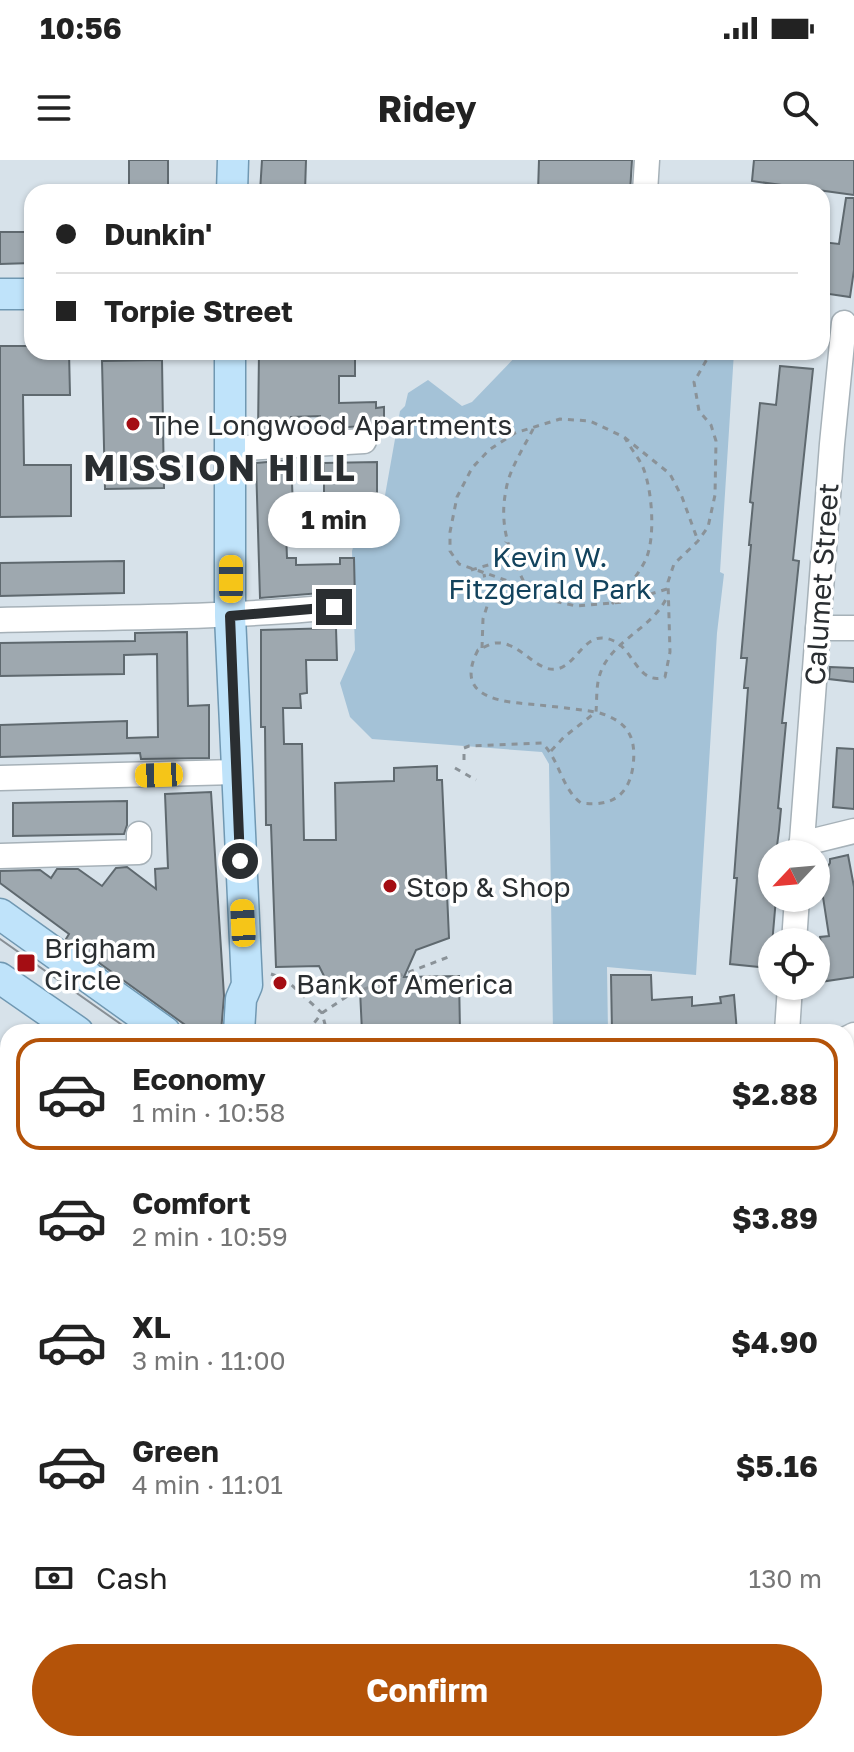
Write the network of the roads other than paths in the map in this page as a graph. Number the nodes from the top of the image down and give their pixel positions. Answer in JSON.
{"nodes":[{"id":1,"x":233,"y":160,"type":"edge"},
{"id":2,"x":647,"y":160,"type":"edge"},
{"id":3,"x":232,"y":184,"type":"edge"},
{"id":4,"x":646,"y":184,"type":"edge"},
{"id":5,"x":0,"y":294,"type":"edge"},
{"id":6,"x":24,"y":294,"type":"edge"},
{"id":7,"x":840,"y":323,"type":"edge"},
{"id":8,"x":230,"y":360,"type":"edge"},
{"id":9,"x":364,"y":441,"type":"dead end"},
{"id":10,"x":230,"y":449,"type":"junction"},
{"id":11,"x":334,"y":607,"type":"dead end"},
{"id":12,"x":230,"y":616,"type":"junction"},
{"id":13,"x":0,"y":620,"type":"edge"},
{"id":14,"x":818,"y":628,"type":"junction"},
{"id":15,"x":854,"y":628,"type":"edge"},
{"id":16,"x":236,"y":772,"type":"junction"},
{"id":17,"x":0,"y":778,"type":"edge"},
{"id":18,"x":854,"y":831,"type":"edge"},
{"id":19,"x":139,"y":834,"type":"dead end"},
{"id":20,"x":802,"y":840,"type":"edge"},
{"id":21,"x":828,"y":840,"type":"edge"},
{"id":22,"x":0,"y":856,"type":"edge"},
{"id":23,"x":0,"y":914,"type":"edge"},
{"id":24,"x":0,"y":978,"type":"edge"},
{"id":25,"x":257,"y":979,"type":"junction"},
{"id":26,"x":789,"y":1000,"type":"edge"},
{"id":27,"x":66,"y":1024,"type":"edge"},
{"id":28,"x":154,"y":1024,"type":"edge"},
{"id":29,"x":239,"y":1024,"type":"edge"},
{"id":30,"x":259,"y":1024,"type":"edge"},
{"id":31,"x":788,"y":1024,"type":"edge"}],
"edges":[{"from":1,"to":3,"type":"main road"},
{"from":2,"to":4,"type":"street"},
{"from":5,"to":6,"type":"main road"},
{"from":7,"to":14,"type":"street","name":"Calumet Street"},
{"from":8,"to":10,"type":"main road"},
{"from":9,"to":10,"type":"street"},
{"from":10,"to":12,"type":"main road"},
{"from":11,"to":12,"type":"street"},
{"from":12,"to":13,"type":"street"},
{"from":12,"to":16,"type":"main road"},
{"from":14,"to":15,"type":"street"},
{"from":14,"to":20,"type":"street","name":"Calumet Street"},
{"from":16,"to":17,"type":"street"},
{"from":16,"to":25,"type":"main road"},
{"from":18,"to":21,"type":"street"},
{"from":19,"to":22,"type":"street"},
{"from":23,"to":28,"type":"main road"},
{"from":24,"to":27,"type":"main road"},
{"from":25,"to":29,"type":"main road"},
{"from":25,"to":30,"type":"main road"},
{"from":26,"to":31,"type":"street"}]}
